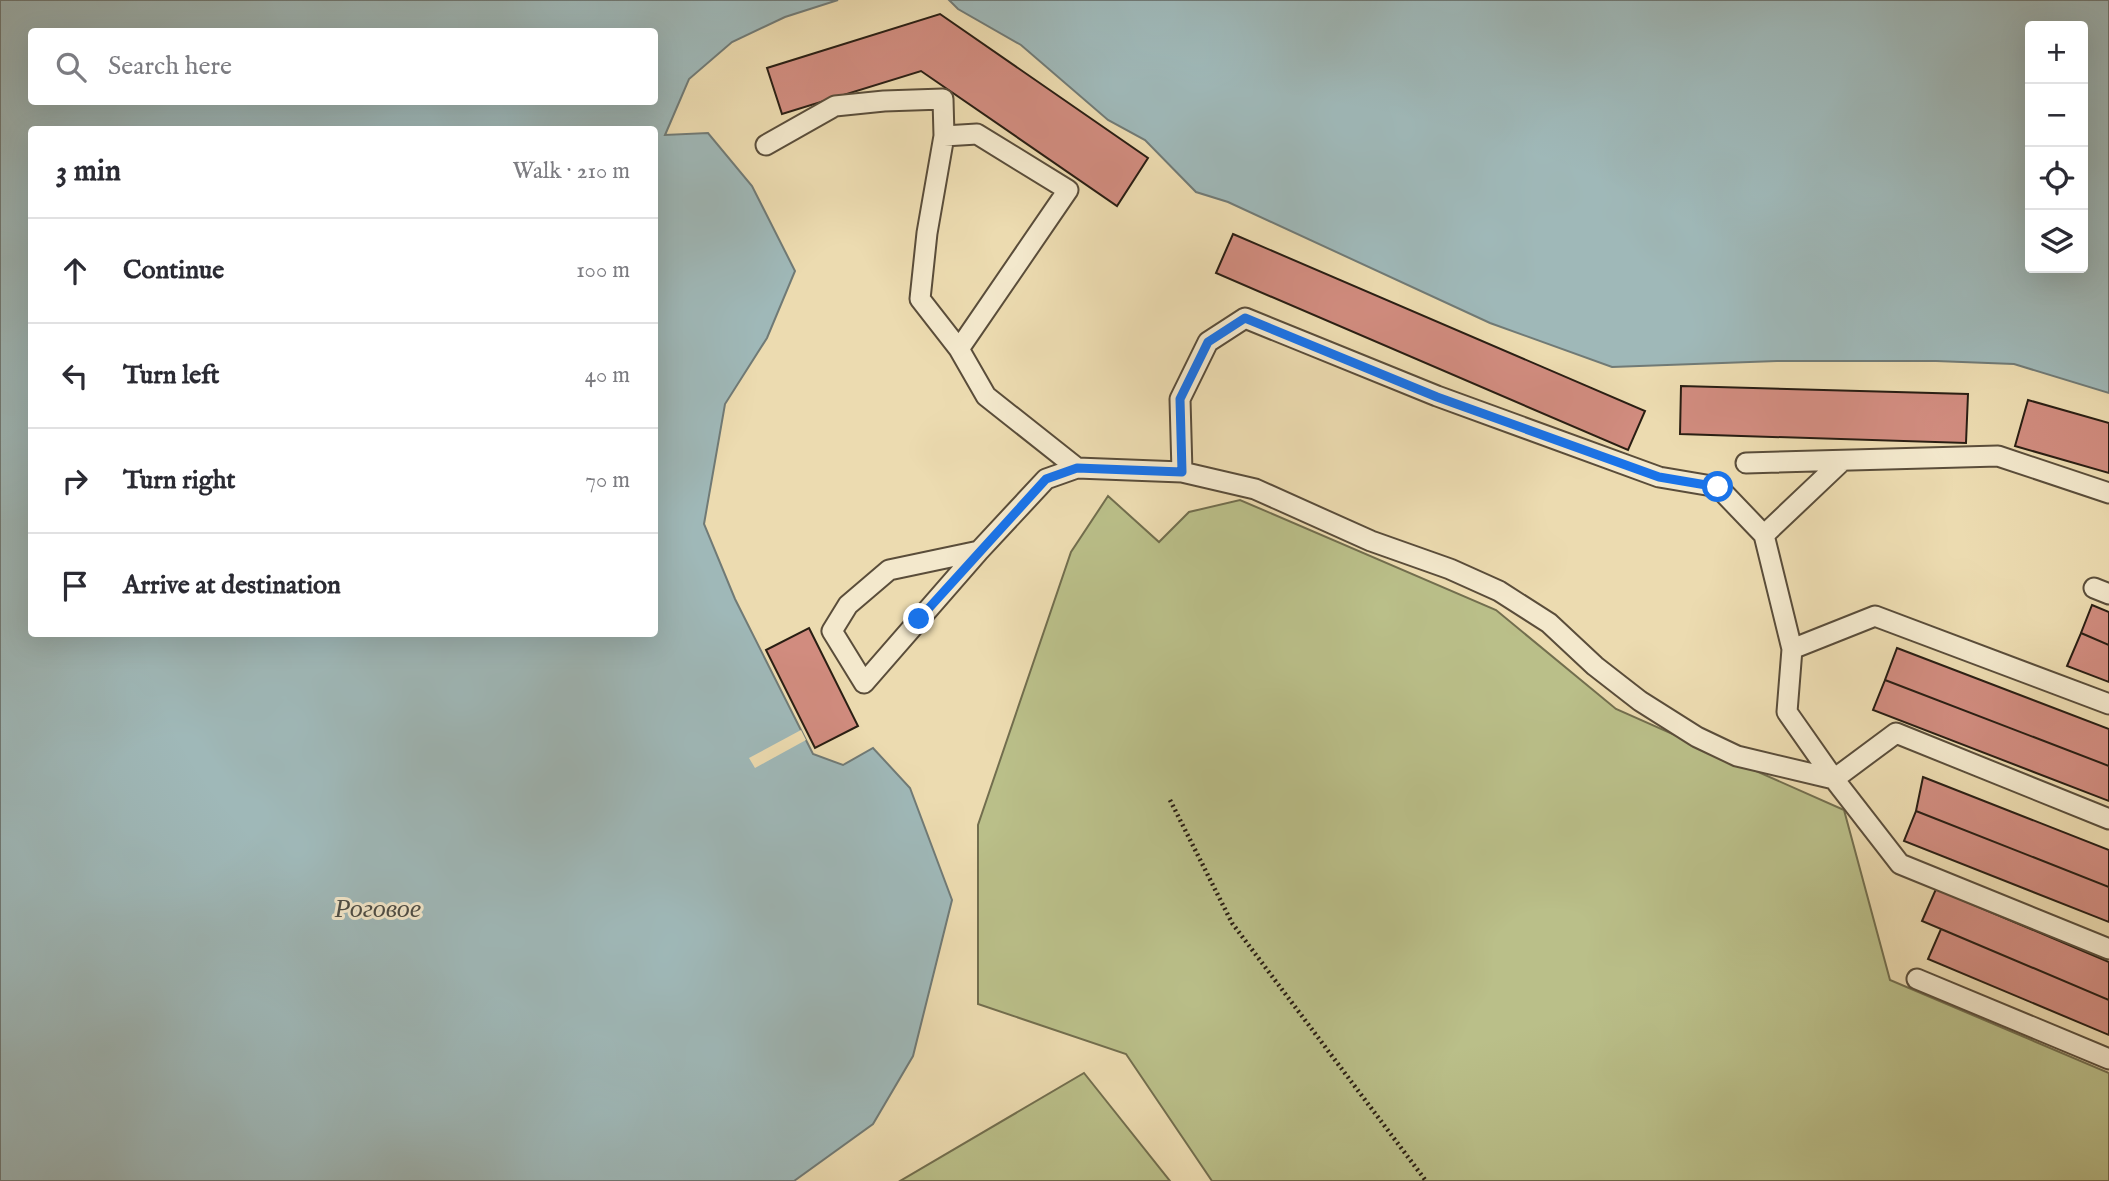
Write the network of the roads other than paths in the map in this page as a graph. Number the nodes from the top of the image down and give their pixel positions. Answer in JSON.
{"nodes":[{"id":1,"x":944,"y":136,"type":"junction"},
{"id":2,"x":766,"y":145,"type":"dead end"},
{"id":3,"x":959,"y":349,"type":"junction"},
{"id":4,"x":1842,"y":461,"type":"junction"},
{"id":5,"x":1746,"y":463,"type":"dead end"},
{"id":6,"x":1077,"y":468,"type":"junction"},
{"id":7,"x":1182,"y":472,"type":"junction"},
{"id":8,"x":2109,"y":493,"type":"edge"},
{"id":9,"x":1765,"y":535,"type":"junction"},
{"id":10,"x":979,"y":551,"type":"junction"},
{"id":11,"x":1792,"y":649,"type":"junction"},
{"id":12,"x":2109,"y":704,"type":"edge"},
{"id":13,"x":1834,"y":779,"type":"junction"},
{"id":14,"x":2109,"y":819,"type":"edge"},
{"id":15,"x":2109,"y":949,"type":"edge"},
{"id":16,"x":1917,"y":979,"type":"dead end"},
{"id":17,"x":2109,"y":1059,"type":"edge"}],
"edges":[{"from":1,"to":2,"type":"lane"},
{"from":1,"to":3,"type":"lane"},
{"from":1,"to":3,"type":"lane"},
{"from":3,"to":6,"type":"lane"},
{"from":4,"to":5,"type":"lane"},
{"from":4,"to":8,"type":"lane"},
{"from":4,"to":9,"type":"lane"},
{"from":6,"to":7,"type":"lane"},
{"from":6,"to":10,"type":"lane"},
{"from":7,"to":9,"type":"lane"},
{"from":7,"to":13,"type":"lane"},
{"from":9,"to":11,"type":"lane"},
{"from":10,"to":10,"type":"lane"},
{"from":11,"to":12,"type":"lane"},
{"from":11,"to":13,"type":"lane"},
{"from":13,"to":14,"type":"lane"},
{"from":13,"to":15,"type":"lane"},
{"from":16,"to":17,"type":"lane"}]}
